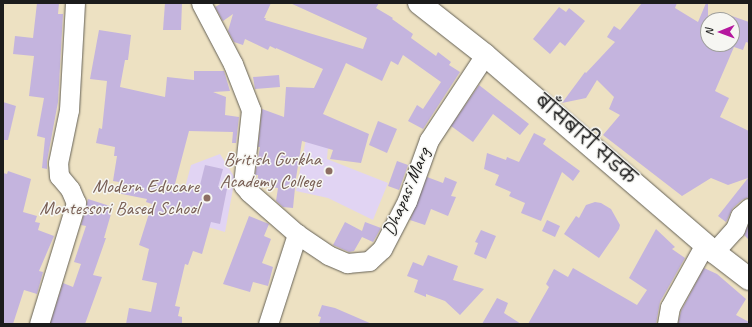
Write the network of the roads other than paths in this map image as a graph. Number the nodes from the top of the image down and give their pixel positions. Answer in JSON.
{"nodes":[{"id":1,"x":75,"y":3,"type":"edge"},
{"id":2,"x":201,"y":3,"type":"edge"},
{"id":3,"x":419,"y":3,"type":"edge"},
{"id":4,"x":485,"y":55,"type":"junction"},
{"id":5,"x":749,"y":208,"type":"edge"},
{"id":6,"x":297,"y":234,"type":"junction"},
{"id":7,"x":710,"y":248,"type":"junction"},
{"id":8,"x":749,"y":279,"type":"edge"},
{"id":9,"x":39,"y":324,"type":"edge"},
{"id":10,"x":268,"y":324,"type":"edge"},
{"id":11,"x":666,"y":324,"type":"edge"}],
"edges":[{"from":1,"to":9,"type":"street"},
{"from":2,"to":6,"type":"street","name":"Dhapasi Marg"},
{"from":3,"to":4,"type":"main road","name":"बाँसबारी सडक"},
{"from":4,"to":6,"type":"street","name":"Dhapasi Marg"},
{"from":4,"to":7,"type":"main road","name":"बाँसबारी सडक"},
{"from":5,"to":7,"type":"street"},
{"from":6,"to":10,"type":"street"},
{"from":7,"to":8,"type":"main road","name":"बाँसबारी सडक"},
{"from":7,"to":11,"type":"street"}]}
